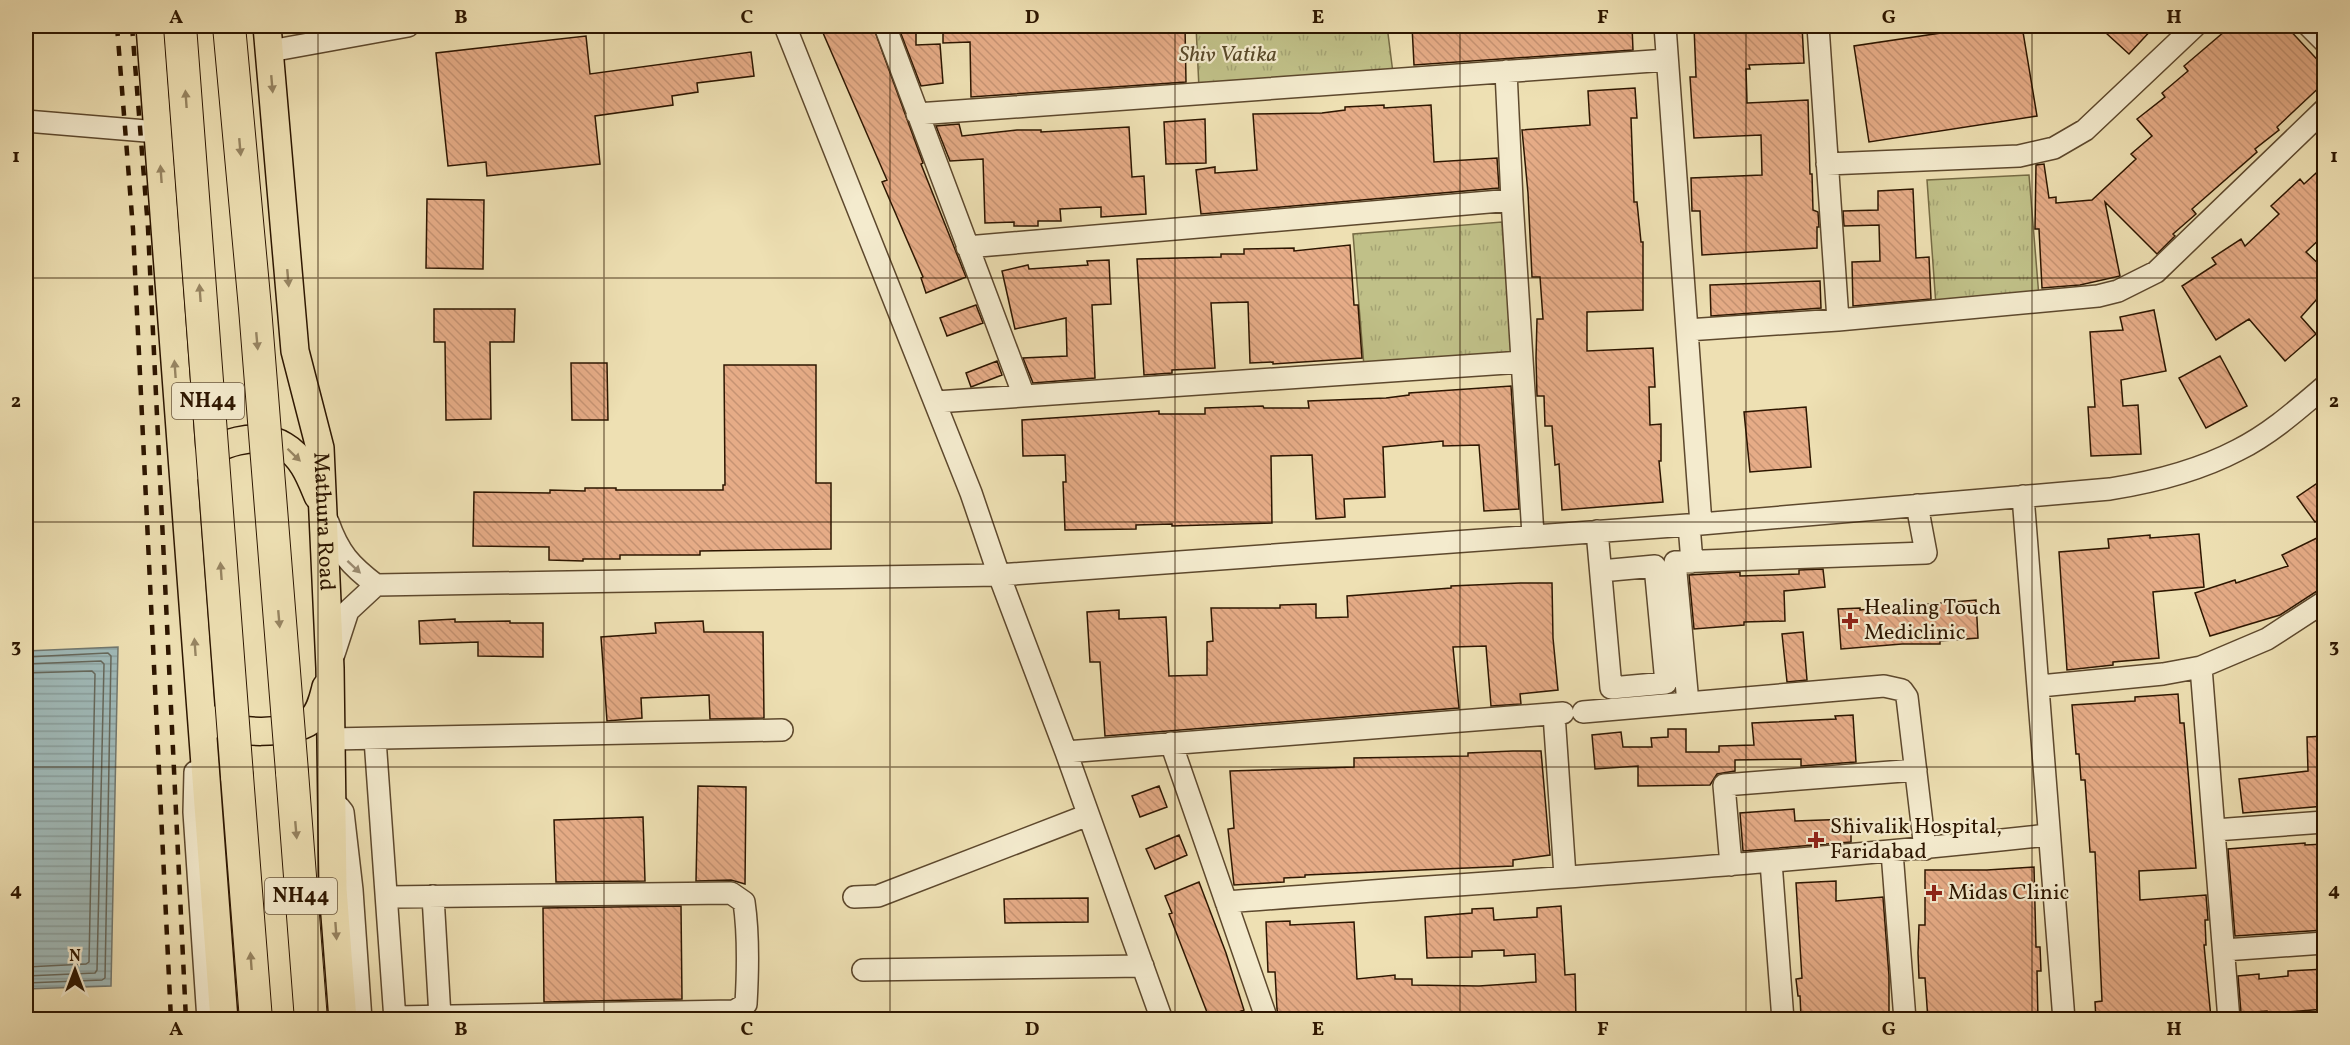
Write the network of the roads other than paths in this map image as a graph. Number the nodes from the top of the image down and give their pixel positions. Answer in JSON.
{"nodes":[{"id":1,"x":150,"y":26,"type":"edge"},
{"id":2,"x":180,"y":26,"type":"edge"},
{"id":3,"x":229,"y":26,"type":"edge"},
{"id":4,"x":408,"y":26,"type":"edge"},
{"id":5,"x":785,"y":26,"type":"edge"},
{"id":6,"x":885,"y":26,"type":"edge"},
{"id":7,"x":1665,"y":26,"type":"edge"},
{"id":8,"x":1818,"y":26,"type":"edge"},
{"id":9,"x":2195,"y":26,"type":"edge"},
{"id":10,"x":2309,"y":26,"type":"edge"},
{"id":11,"x":268,"y":38,"type":"edge"},
{"id":12,"x":2325,"y":41,"type":"edge"},
{"id":13,"x":1667,"y":60,"type":"junction"},
{"id":14,"x":1506,"y":71,"type":"junction"},
{"id":15,"x":2325,"y":110,"type":"edge"},
{"id":16,"x":917,"y":114,"type":"junction"},
{"id":17,"x":26,"y":121,"type":"edge"},
{"id":18,"x":158,"y":132,"type":"junction"},
{"id":19,"x":1827,"y":164,"type":"junction"},
{"id":20,"x":1512,"y":200,"type":"junction"},
{"id":21,"x":967,"y":247,"type":"junction"},
{"id":22,"x":1838,"y":320,"type":"junction"},
{"id":23,"x":1687,"y":330,"type":"junction"},
{"id":24,"x":1522,"y":362,"type":"junction"},
{"id":25,"x":2325,"y":387,"type":"edge"},
{"id":26,"x":1024,"y":396,"type":"junction"},
{"id":27,"x":936,"y":402,"type":"junction"},
{"id":28,"x":2023,"y":496,"type":"junction"},
{"id":29,"x":184,"y":497,"type":"junction"},
{"id":30,"x":1917,"y":506,"type":"junction"},
{"id":31,"x":323,"y":507,"type":"junction"},
{"id":32,"x":1695,"y":524,"type":"junction"},
{"id":33,"x":1604,"y":531,"type":"junction"},
{"id":34,"x":1533,"y":535,"type":"junction"},
{"id":35,"x":1692,"y":562,"type":"junction"},
{"id":36,"x":1608,"y":570,"type":"junction"},
{"id":37,"x":999,"y":575,"type":"junction"},
{"id":38,"x":376,"y":585,"type":"junction"},
{"id":39,"x":2325,"y":602,"type":"edge"},
{"id":40,"x":2201,"y":667,"type":"junction"},
{"id":41,"x":330,"y":668,"type":"junction"},
{"id":42,"x":198,"y":680,"type":"junction"},
{"id":43,"x":2040,"y":686,"type":"junction"},
{"id":44,"x":1688,"y":703,"type":"junction"},
{"id":45,"x":1567,"y":713,"type":"junction"},
{"id":46,"x":782,"y":730,"type":"dead end"},
{"id":47,"x":331,"y":739,"type":"junction"},
{"id":48,"x":375,"y":739,"type":"junction"},
{"id":49,"x":1171,"y":743,"type":"junction"},
{"id":50,"x":203,"y":751,"type":"junction"},
{"id":51,"x":1066,"y":752,"type":"junction"},
{"id":52,"x":1916,"y":770,"type":"junction"},
{"id":53,"x":332,"y":801,"type":"junction"},
{"id":54,"x":1088,"y":815,"type":"junction"},
{"id":55,"x":2325,"y":822,"type":"edge"},
{"id":56,"x":2215,"y":830,"type":"junction"},
{"id":57,"x":2048,"y":835,"type":"junction"},
{"id":58,"x":1924,"y":849,"type":"junction"},
{"id":59,"x":1892,"y":852,"type":"junction"},
{"id":60,"x":1771,"y":862,"type":"junction"},
{"id":61,"x":1731,"y":865,"type":"junction"},
{"id":62,"x":1565,"y":876,"type":"junction"},
{"id":63,"x":434,"y":896,"type":"junction"},
{"id":64,"x":387,"y":897,"type":"junction"},
{"id":65,"x":854,"y":897,"type":"dead end"},
{"id":66,"x":1226,"y":902,"type":"junction"},
{"id":67,"x":2325,"y":942,"type":"edge"},
{"id":68,"x":2224,"y":950,"type":"junction"},
{"id":69,"x":1143,"y":966,"type":"junction"},
{"id":70,"x":863,"y":970,"type":"dead end"},
{"id":71,"x":440,"y":1017,"type":"junction"},
{"id":72,"x":395,"y":1018,"type":"edge"},
{"id":73,"x":1782,"y":1019,"type":"edge"},
{"id":74,"x":208,"y":1020,"type":"edge"},
{"id":75,"x":224,"y":1020,"type":"edge"},
{"id":76,"x":256,"y":1020,"type":"edge"},
{"id":77,"x":311,"y":1020,"type":"edge"},
{"id":78,"x":343,"y":1020,"type":"edge"},
{"id":79,"x":361,"y":1020,"type":"edge"},
{"id":80,"x":1162,"y":1020,"type":"edge"},
{"id":81,"x":1267,"y":1020,"type":"edge"},
{"id":82,"x":1905,"y":1020,"type":"edge"},
{"id":83,"x":2064,"y":1020,"type":"edge"},
{"id":84,"x":2229,"y":1020,"type":"edge"}],
"edges":[{"from":1,"to":18,"type":"main road"},
{"from":76,"to":2,"type":"highway","number":"NH44","one_way":true,"bridge":true},
{"from":3,"to":77,"type":"highway","number":"NH44","one_way":true,"bridge":true},
{"from":4,"to":11,"type":"street"},
{"from":5,"to":27,"type":"street"},
{"from":6,"to":16,"type":"street"},
{"from":7,"to":13,"type":"street"},
{"from":8,"to":19,"type":"street"},
{"from":9,"to":19,"type":"street"},
{"from":10,"to":12,"type":"street"},
{"from":11,"to":31,"type":"main road","name":"Mathura Road","one_way":true},
{"from":13,"to":14,"type":"street"},
{"from":13,"to":23,"type":"street"},
{"from":14,"to":16,"type":"street"},
{"from":14,"to":20,"type":"street"},
{"from":15,"to":22,"type":"street"},
{"from":16,"to":21,"type":"street"},
{"from":17,"to":18,"type":"street"},
{"from":29,"to":18,"type":"main road","one_way":true},
{"from":19,"to":22,"type":"street"},
{"from":20,"to":21,"type":"street"},
{"from":20,"to":24,"type":"street"},
{"from":21,"to":26,"type":"street"},
{"from":22,"to":23,"type":"street"},
{"from":23,"to":32,"type":"street"},
{"from":24,"to":26,"type":"street"},
{"from":24,"to":34,"type":"street"},
{"from":25,"to":28,"type":"street"},
{"from":26,"to":27,"type":"street"},
{"from":27,"to":37,"type":"street"},
{"from":28,"to":30,"type":"street"},
{"from":28,"to":43,"type":"street"},
{"from":29,"to":31,"type":"main road","one_way":true},
{"from":42,"to":29,"type":"main road","one_way":true},
{"from":30,"to":32,"type":"street"},
{"from":30,"to":35,"type":"street"},
{"from":31,"to":38,"type":"street","one_way":true},
{"from":31,"to":41,"type":"main road","name":"Mathura Road"},
{"from":32,"to":33,"type":"street"},
{"from":32,"to":35,"type":"street"},
{"from":33,"to":34,"type":"street"},
{"from":33,"to":36,"type":"street"},
{"from":34,"to":37,"type":"street"},
{"from":35,"to":44,"type":"street"},
{"from":36,"to":36,"type":"street"},
{"from":37,"to":38,"type":"street"},
{"from":37,"to":51,"type":"street"},
{"from":38,"to":41,"type":"street"},
{"from":39,"to":40,"type":"street"},
{"from":40,"to":43,"type":"street"},
{"from":40,"to":56,"type":"street"},
{"from":41,"to":42,"type":"main road"},
{"from":41,"to":47,"type":"main road","name":"Mathura Road"},
{"from":42,"to":50,"type":"main road"},
{"from":43,"to":57,"type":"street"},
{"from":44,"to":45,"type":"street"},
{"from":44,"to":52,"type":"street"},
{"from":45,"to":49,"type":"street"},
{"from":45,"to":62,"type":"street"},
{"from":46,"to":48,"type":"street"},
{"from":47,"to":48,"type":"street"},
{"from":47,"to":53,"type":"main road","name":"Mathura Road"},
{"from":48,"to":64,"type":"street"},
{"from":49,"to":51,"type":"street"},
{"from":49,"to":66,"type":"street"},
{"from":50,"to":74,"type":"street"},
{"from":50,"to":75,"type":"main road"},
{"from":51,"to":54,"type":"street"},
{"from":52,"to":58,"type":"street"},
{"from":52,"to":61,"type":"street"},
{"from":53,"to":78,"type":"main road","name":"Mathura Road","one_way":true},
{"from":53,"to":79,"type":"street"},
{"from":54,"to":65,"type":"street"},
{"from":54,"to":69,"type":"street"},
{"from":55,"to":56,"type":"street"},
{"from":56,"to":68,"type":"street"},
{"from":57,"to":58,"type":"street"},
{"from":57,"to":83,"type":"street"},
{"from":58,"to":59,"type":"street"},
{"from":59,"to":60,"type":"street"},
{"from":59,"to":82,"type":"street"},
{"from":60,"to":61,"type":"street"},
{"from":60,"to":73,"type":"street"},
{"from":61,"to":62,"type":"street"},
{"from":62,"to":66,"type":"street"},
{"from":63,"to":64,"type":"street"},
{"from":63,"to":71,"type":"street"},
{"from":63,"to":71,"type":"street"},
{"from":64,"to":72,"type":"street"},
{"from":66,"to":81,"type":"street"},
{"from":67,"to":68,"type":"street"},
{"from":68,"to":84,"type":"street"},
{"from":69,"to":70,"type":"street"},
{"from":69,"to":80,"type":"street"},
{"from":71,"to":72,"type":"street"}]}
